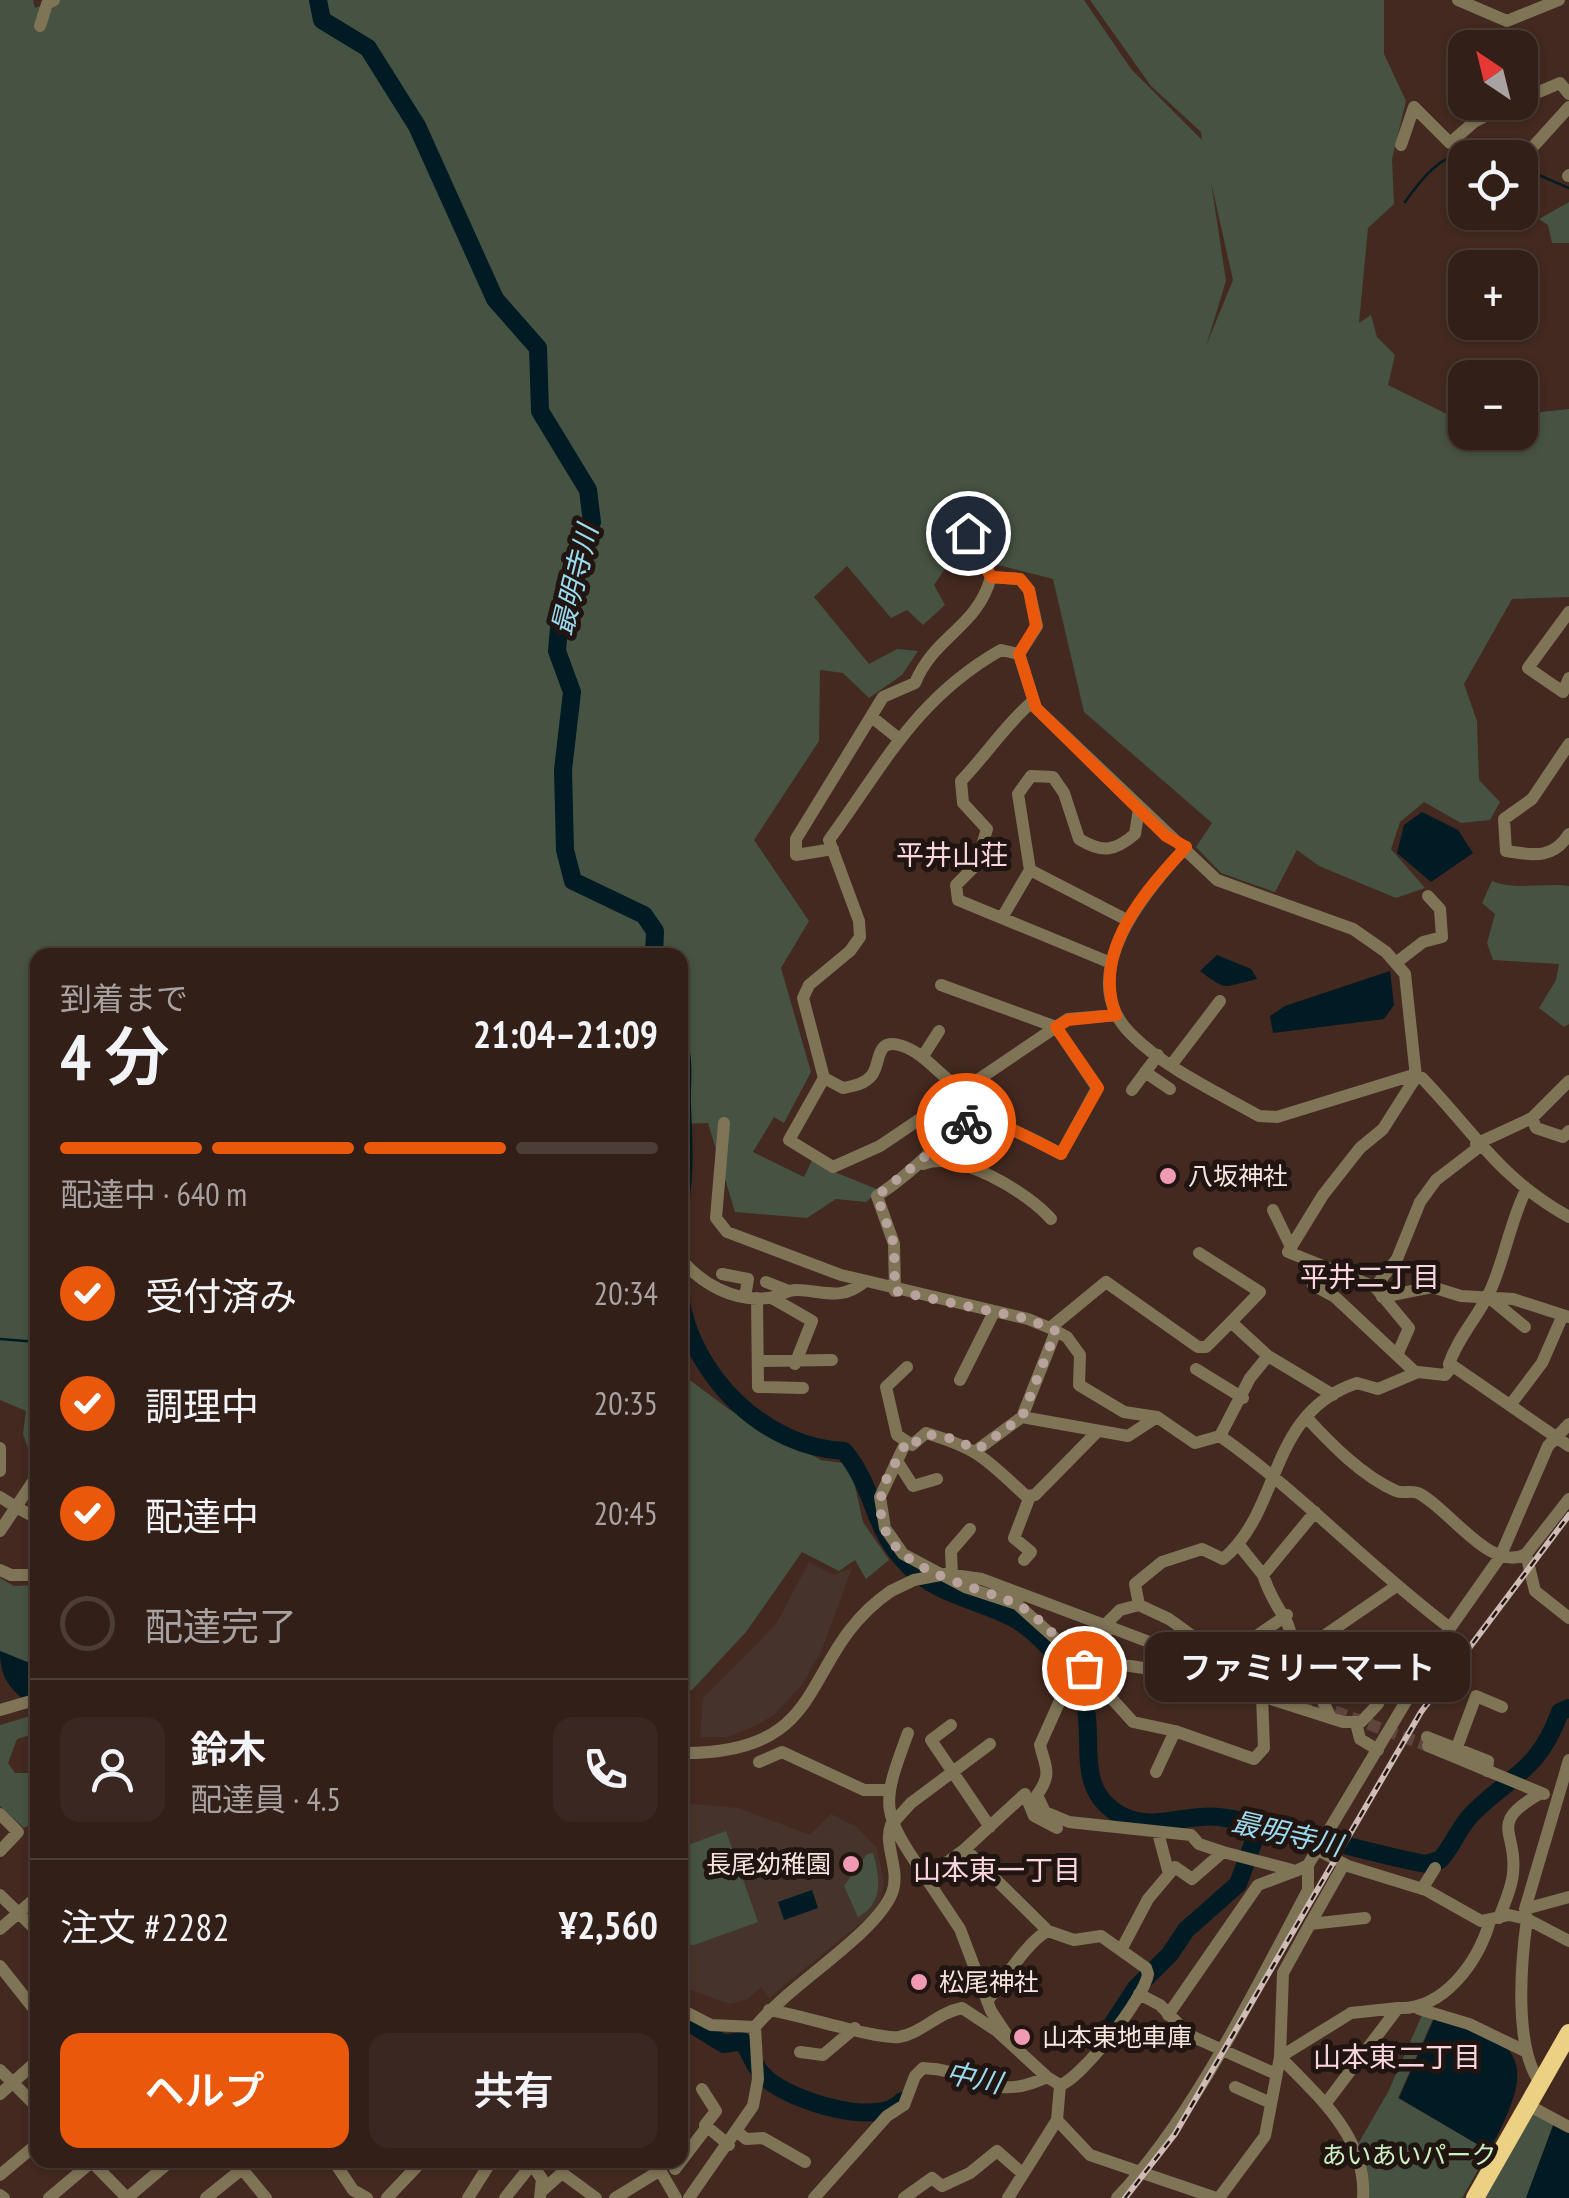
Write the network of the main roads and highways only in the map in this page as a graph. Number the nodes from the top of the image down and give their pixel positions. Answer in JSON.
{"nodes":[{"id":1,"x":1569,"y":2033,"type":"edge"},
{"id":2,"x":1475,"y":2198,"type":"edge"}],
"edges":[{"from":1,"to":2,"type":"highway"}]}
